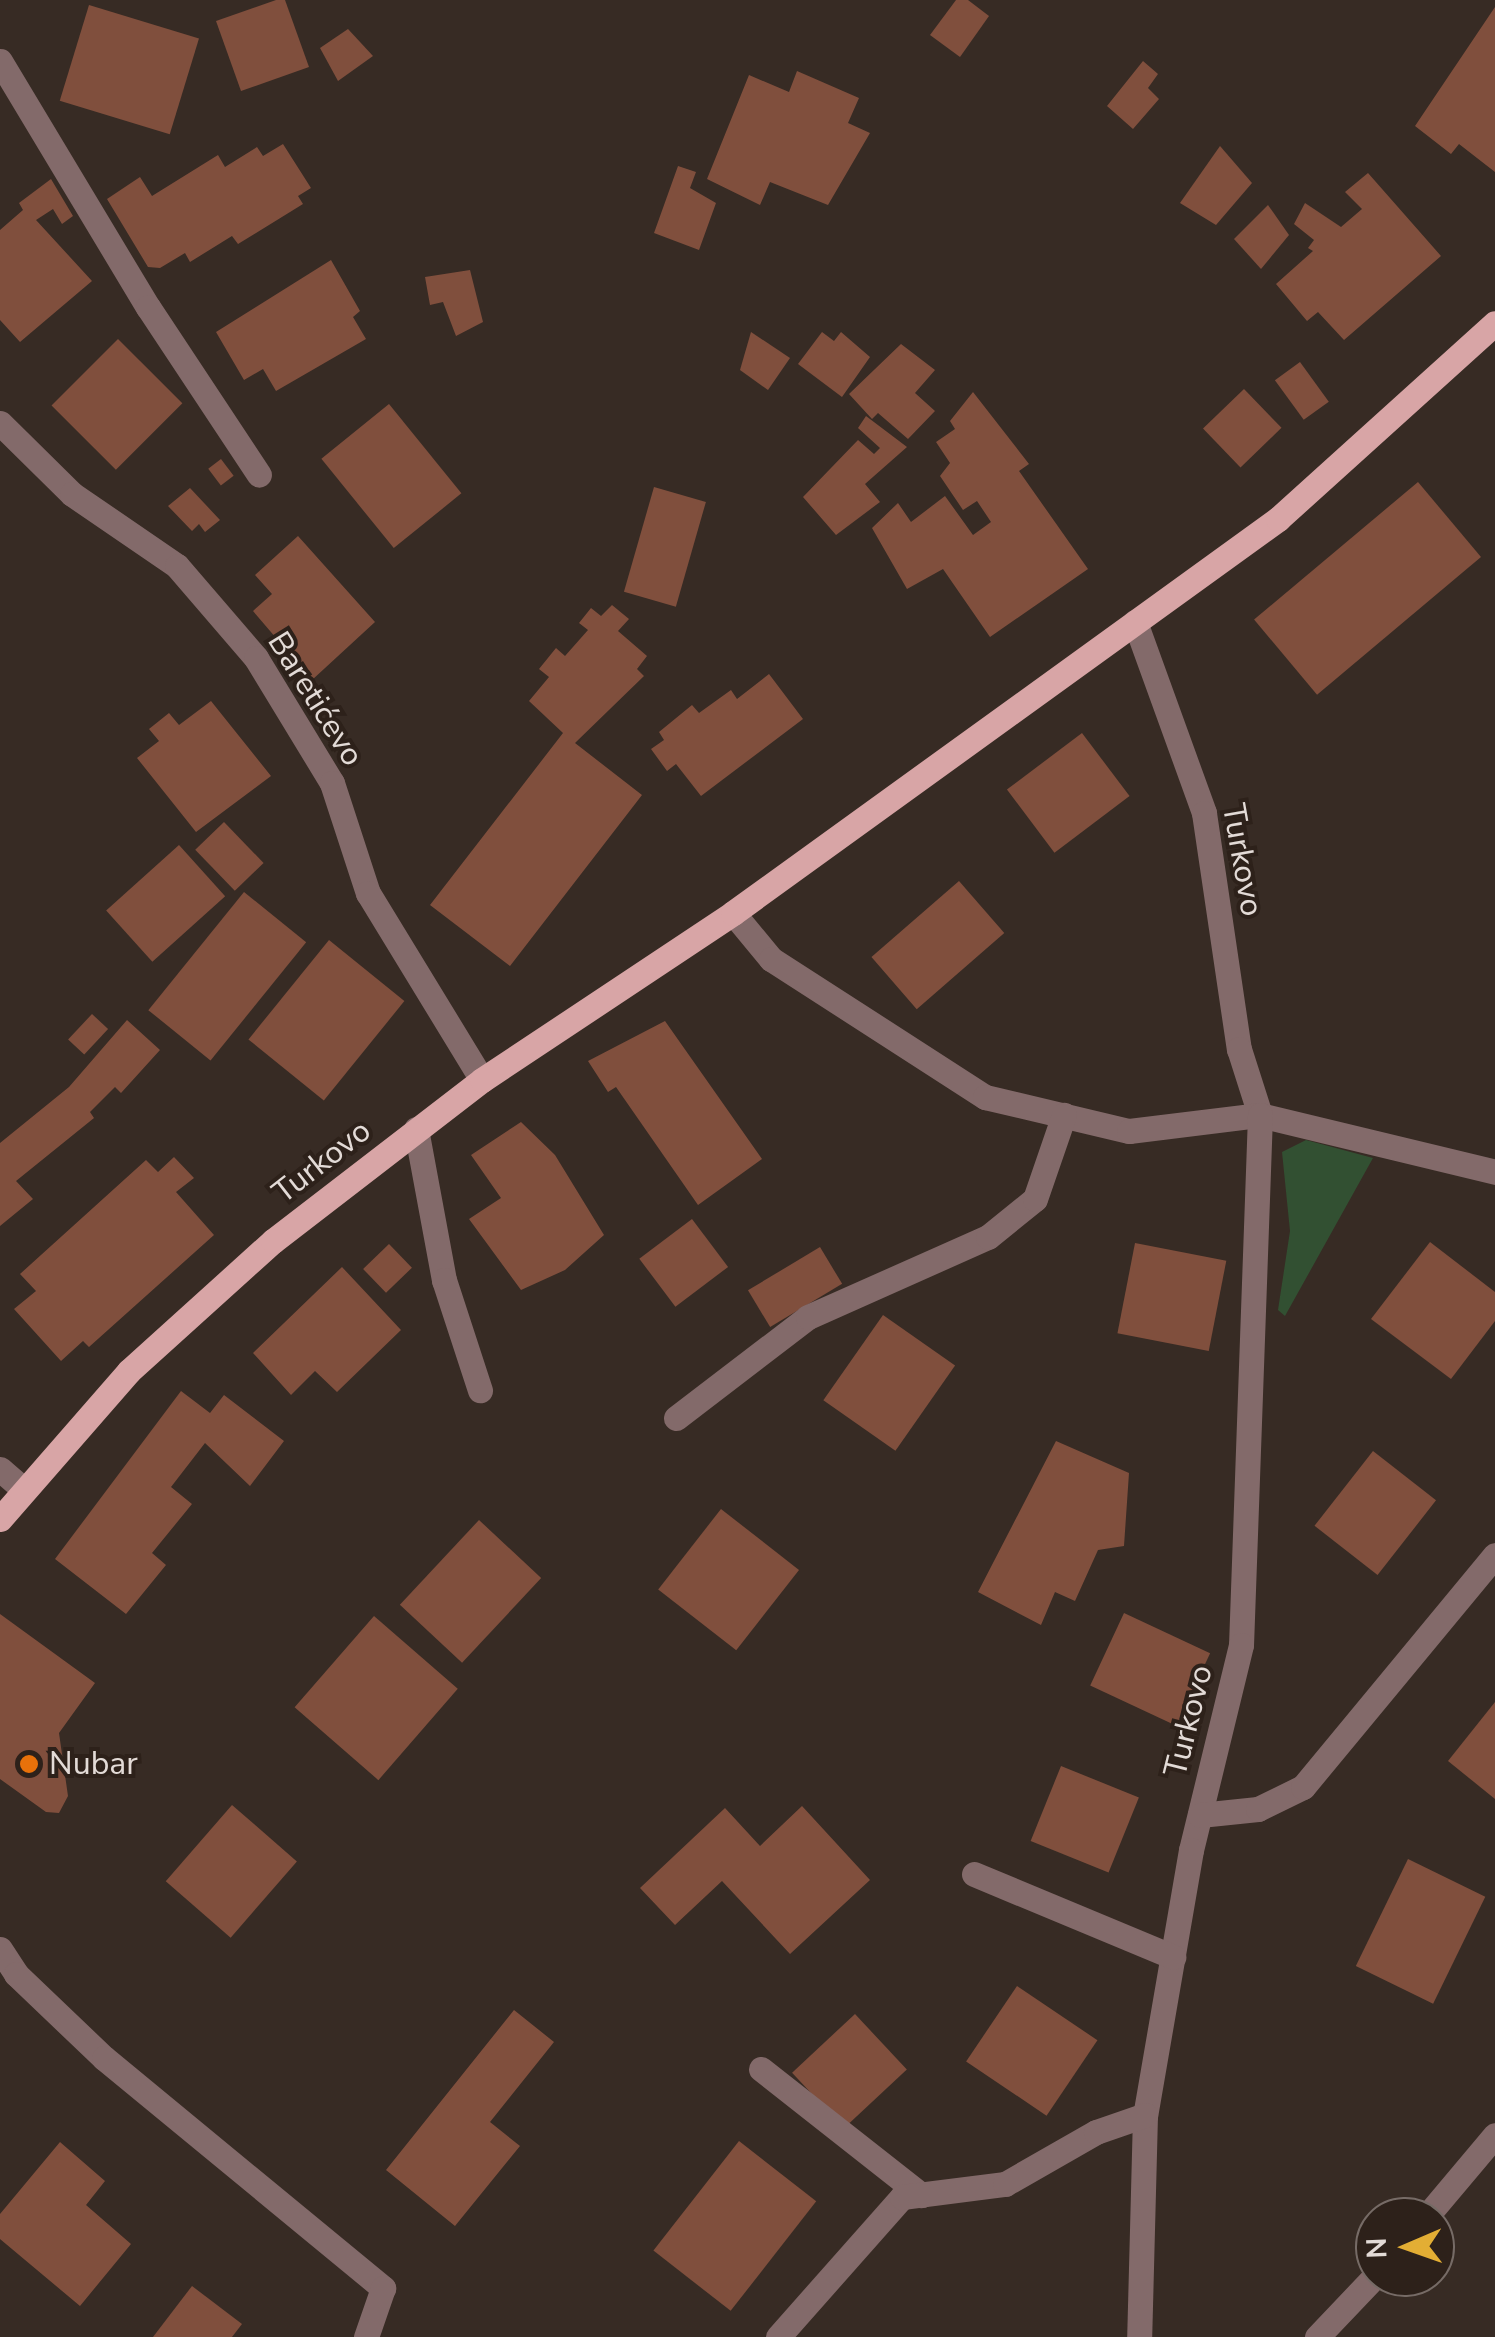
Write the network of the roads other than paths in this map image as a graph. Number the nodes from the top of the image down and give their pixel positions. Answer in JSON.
{"nodes":[{"id":1,"x":0,"y":61,"type":"edge"},
{"id":2,"x":1495,"y":323,"type":"edge"},
{"id":3,"x":0,"y":423,"type":"edge"},
{"id":4,"x":259,"y":475,"type":"dead end"},
{"id":5,"x":1135,"y":622,"type":"junction"},
{"id":6,"x":732,"y":913,"type":"junction"},
{"id":7,"x":482,"y":1080,"type":"junction"},
{"id":8,"x":1064,"y":1115,"type":"junction"},
{"id":9,"x":1260,"y":1115,"type":"junction"},
{"id":10,"x":416,"y":1129,"type":"junction"},
{"id":11,"x":1495,"y":1172,"type":"edge"},
{"id":12,"x":480,"y":1390,"type":"dead end"},
{"id":13,"x":676,"y":1418,"type":"dead end"},
{"id":14,"x":0,"y":1469,"type":"edge"},
{"id":15,"x":22,"y":1488,"type":"junction"},
{"id":16,"x":0,"y":1519,"type":"edge"},
{"id":17,"x":1495,"y":1554,"type":"edge"},
{"id":18,"x":1200,"y":1815,"type":"junction"},
{"id":19,"x":974,"y":1874,"type":"dead end"},
{"id":20,"x":0,"y":1949,"type":"edge"},
{"id":21,"x":1172,"y":1957,"type":"junction"},
{"id":22,"x":761,"y":2069,"type":"dead end"},
{"id":23,"x":1145,"y":2115,"type":"junction"},
{"id":24,"x":1495,"y":2135,"type":"edge"},
{"id":25,"x":921,"y":2195,"type":"junction"},
{"id":26,"x":1443,"y":2197,"type":"edge"},
{"id":27,"x":1355,"y":2297,"type":"edge"},
{"id":28,"x":366,"y":2337,"type":"edge"},
{"id":29,"x":778,"y":2337,"type":"edge"},
{"id":30,"x":1139,"y":2337,"type":"edge"},
{"id":31,"x":1318,"y":2337,"type":"edge"}],
"edges":[{"from":1,"to":4,"type":"street"},
{"from":2,"to":5,"type":"main road","name":"Turkovo"},
{"from":3,"to":7,"type":"street","name":"Baretićevo"},
{"from":5,"to":6,"type":"main road","name":"Turkovo"},
{"from":5,"to":9,"type":"street","name":"Turkovo"},
{"from":6,"to":7,"type":"main road","name":"Turkovo"},
{"from":6,"to":8,"type":"street"},
{"from":7,"to":10,"type":"main road","name":"Turkovo"},
{"from":8,"to":9,"type":"street"},
{"from":8,"to":13,"type":"street"},
{"from":9,"to":11,"type":"street"},
{"from":9,"to":18,"type":"street","name":"Turkovo"},
{"from":10,"to":12,"type":"street"},
{"from":10,"to":15,"type":"main road","name":"Turkovo"},
{"from":14,"to":15,"type":"street"},
{"from":15,"to":16,"type":"main road","name":"Turkovo"},
{"from":17,"to":18,"type":"street"},
{"from":18,"to":21,"type":"street","name":"Turkovo"},
{"from":19,"to":21,"type":"street"},
{"from":20,"to":28,"type":"street"},
{"from":21,"to":23,"type":"street","name":"Turkovo"},
{"from":22,"to":25,"type":"street"},
{"from":23,"to":25,"type":"street"},
{"from":23,"to":30,"type":"street","name":"Turkovo"},
{"from":24,"to":26,"type":"street"},
{"from":25,"to":29,"type":"street"},
{"from":27,"to":31,"type":"street"}]}
